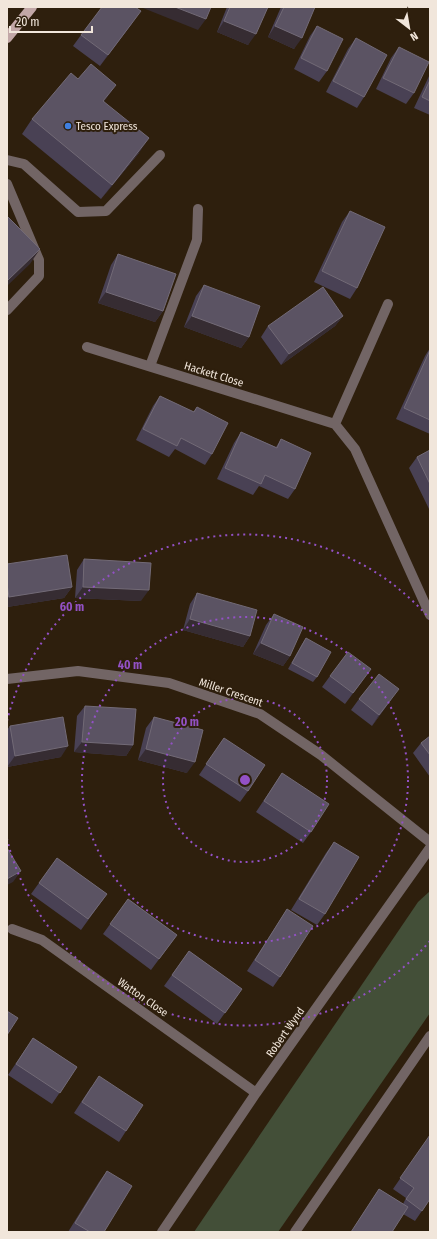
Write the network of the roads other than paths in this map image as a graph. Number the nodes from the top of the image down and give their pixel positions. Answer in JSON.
{"nodes":[{"id":1,"x":32,"y":7,"type":"edge"},
{"id":2,"x":7,"y":38,"type":"edge"},
{"id":3,"x":160,"y":155,"type":"dead end"},
{"id":4,"x":7,"y":160,"type":"edge"},
{"id":5,"x":7,"y":184,"type":"edge"},
{"id":6,"x":198,"y":209,"type":"dead end"},
{"id":7,"x":388,"y":304,"type":"dead end"},
{"id":8,"x":7,"y":310,"type":"edge"},
{"id":9,"x":87,"y":346,"type":"dead end"},
{"id":10,"x":150,"y":366,"type":"junction"},
{"id":11,"x":335,"y":424,"type":"junction"},
{"id":12,"x":430,"y":615,"type":"edge"},
{"id":13,"x":7,"y":679,"type":"edge"},
{"id":14,"x":430,"y":842,"type":"edge"},
{"id":15,"x":430,"y":848,"type":"edge"},
{"id":16,"x":12,"y":929,"type":"dead end"},
{"id":17,"x":430,"y":1036,"type":"edge"},
{"id":18,"x":256,"y":1093,"type":"junction"},
{"id":19,"x":162,"y":1232,"type":"edge"},
{"id":20,"x":295,"y":1232,"type":"edge"}],
"edges":[{"from":1,"to":2,"type":"main road"},
{"from":3,"to":4,"type":"street"},
{"from":5,"to":8,"type":"street"},
{"from":6,"to":10,"type":"street"},
{"from":7,"to":11,"type":"street"},
{"from":9,"to":10,"type":"street","name":"Hackett Close"},
{"from":10,"to":11,"type":"street","name":"Hackett Close"},
{"from":11,"to":12,"type":"street"},
{"from":13,"to":14,"type":"street","name":"Miller Crescent"},
{"from":15,"to":18,"type":"street","name":"Robert Wynd"},
{"from":16,"to":18,"type":"street","name":"Watton Close"},
{"from":17,"to":20,"type":"street"},
{"from":18,"to":19,"type":"street","name":"Robert Wynd"}]}
